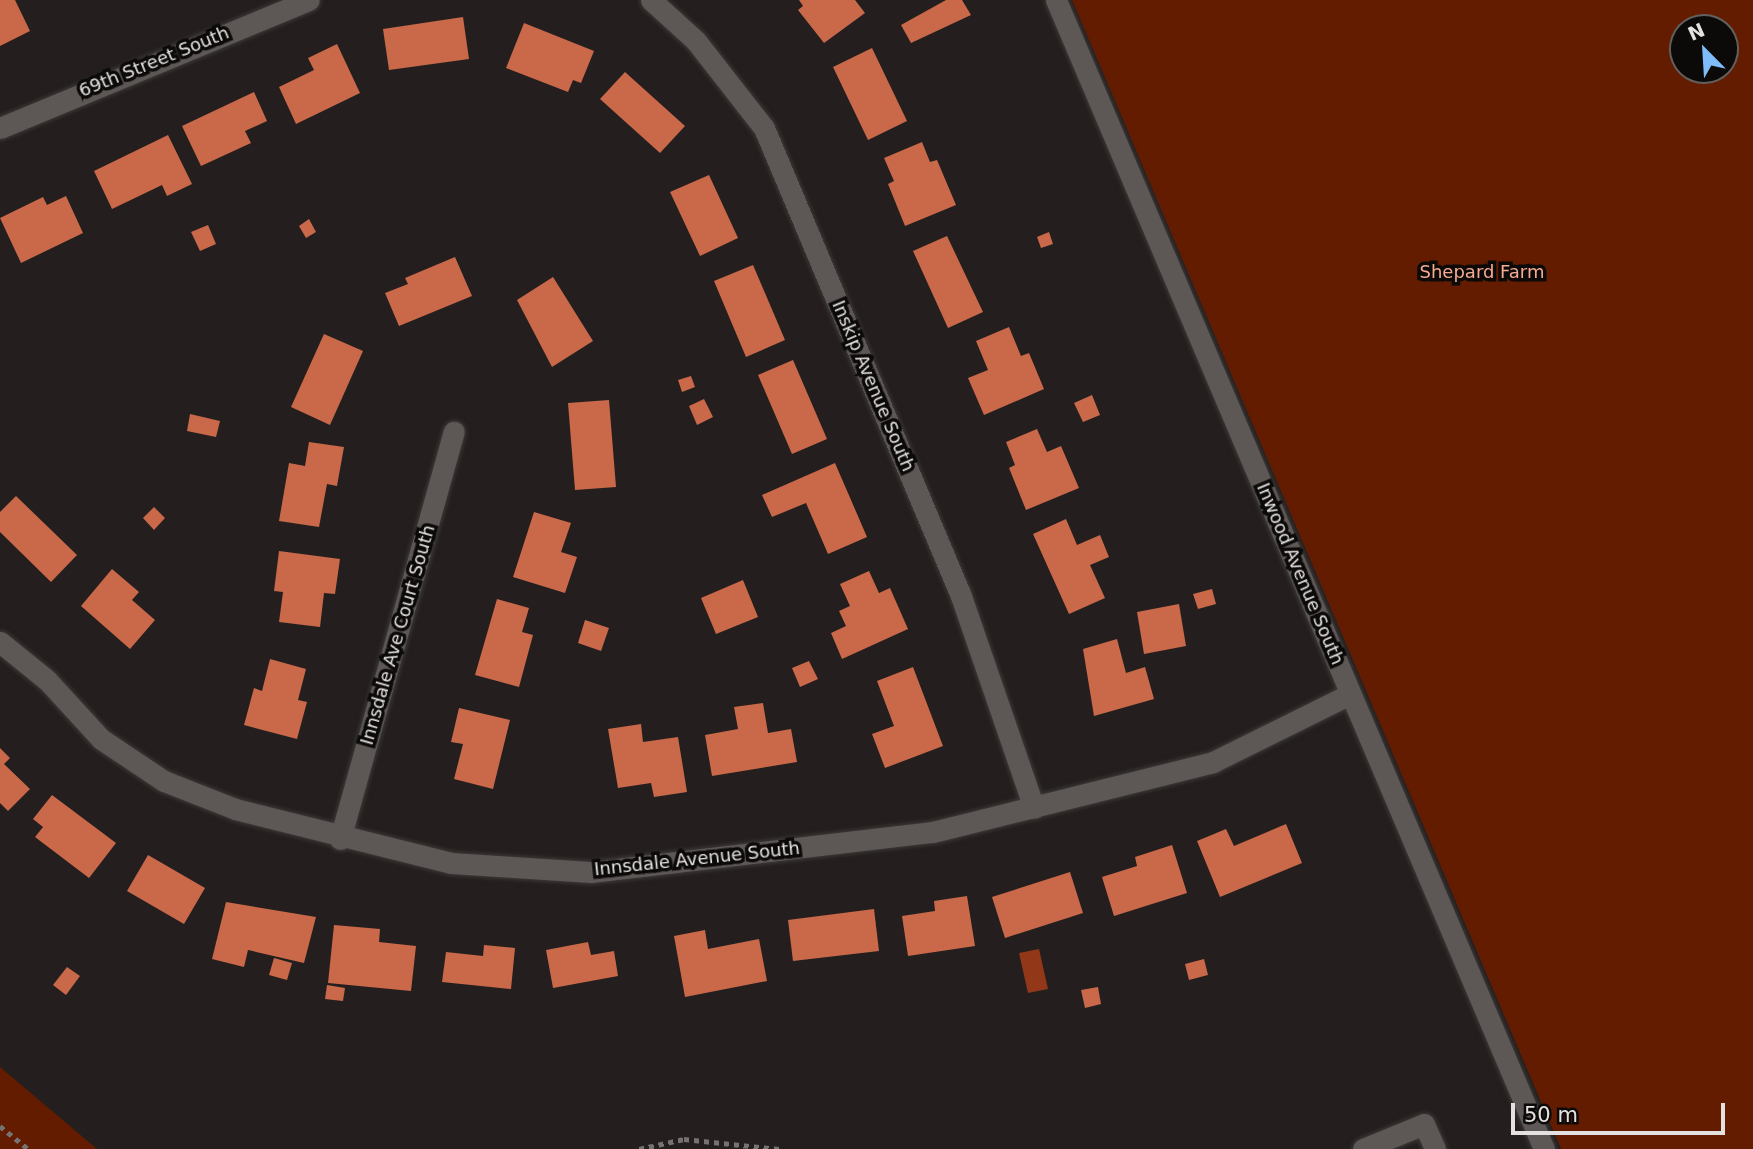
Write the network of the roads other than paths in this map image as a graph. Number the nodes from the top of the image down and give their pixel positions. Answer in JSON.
{"nodes":[{"id":1,"x":309,"y":0,"type":"edge"},
{"id":2,"x":651,"y":0,"type":"edge"},
{"id":3,"x":1055,"y":0,"type":"edge"},
{"id":4,"x":0,"y":128,"type":"edge"},
{"id":5,"x":454,"y":432,"type":"dead end"},
{"id":6,"x":0,"y":642,"type":"edge"},
{"id":7,"x":1350,"y":694,"type":"junction"},
{"id":8,"x":1034,"y":808,"type":"junction"},
{"id":9,"x":340,"y":839,"type":"junction"},
{"id":10,"x":1363,"y":1149,"type":"edge"},
{"id":11,"x":1435,"y":1149,"type":"edge"},
{"id":12,"x":1544,"y":1149,"type":"edge"}],
"edges":[{"from":1,"to":4,"type":"street","name":"69th Street South"},
{"from":2,"to":8,"type":"street","name":"Inskip Avenue South"},
{"from":3,"to":7,"type":"street","name":"Inwood Avenue South"},
{"from":5,"to":9,"type":"street","name":"Innsdale Ave Court South"},
{"from":6,"to":9,"type":"street","name":"Innsdale Avenue South"},
{"from":7,"to":8,"type":"street","name":"Innsdale Avenue South"},
{"from":7,"to":12,"type":"street","name":"Inwood Avenue South"},
{"from":8,"to":9,"type":"street","name":"Innsdale Avenue South"},
{"from":10,"to":11,"type":"street"}]}
